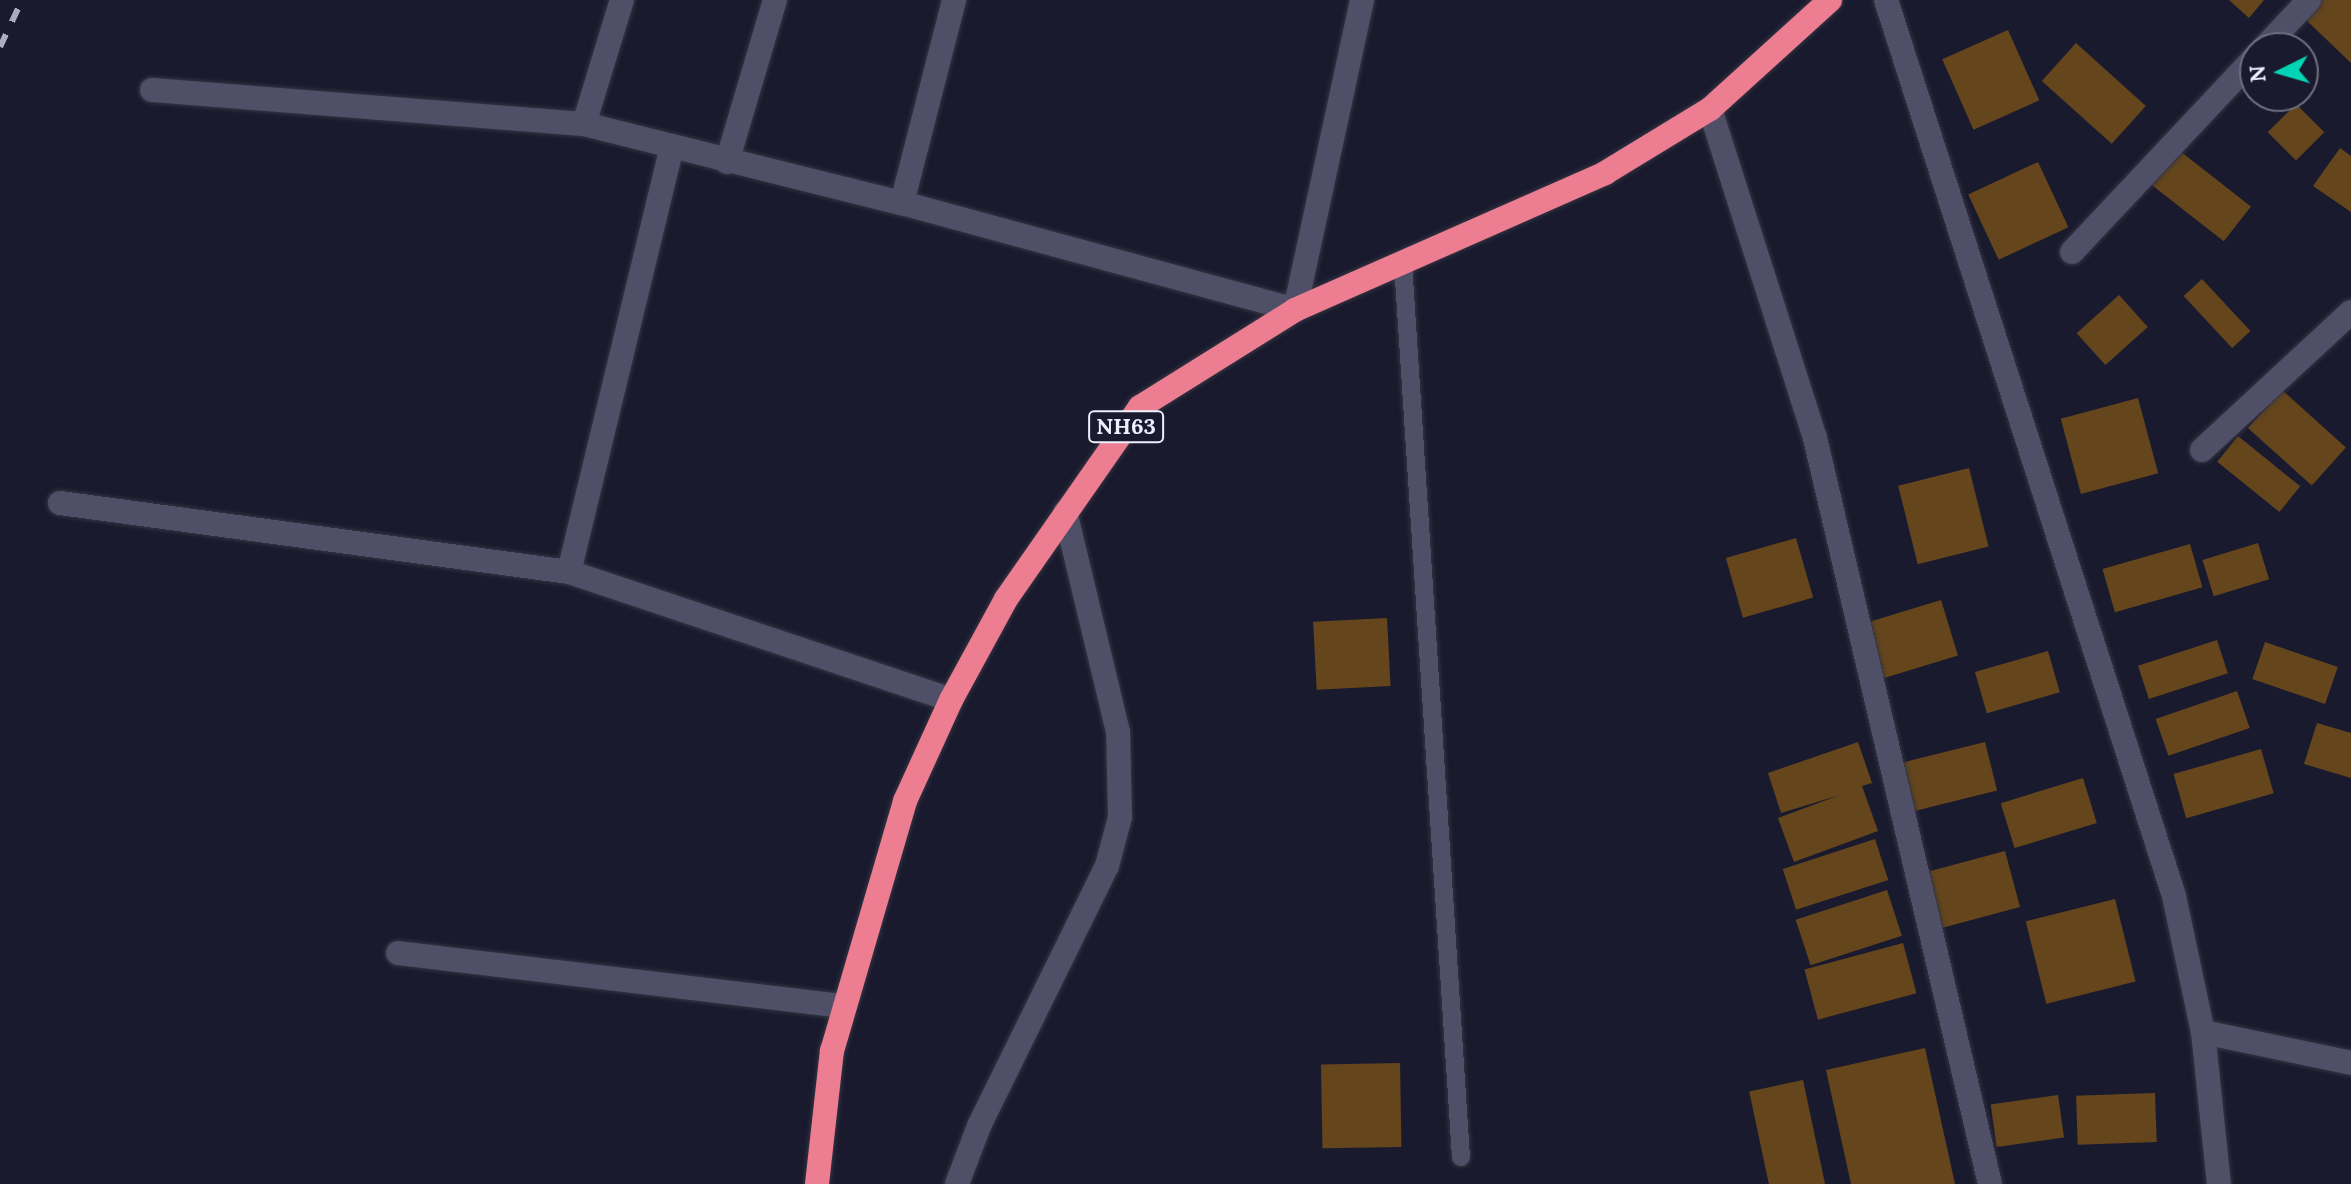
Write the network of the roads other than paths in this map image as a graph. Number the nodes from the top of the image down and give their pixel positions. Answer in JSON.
{"nodes":[{"id":1,"x":622,"y":0,"type":"edge"},
{"id":2,"x":775,"y":0,"type":"edge"},
{"id":3,"x":954,"y":0,"type":"edge"},
{"id":4,"x":1362,"y":0,"type":"edge"},
{"id":5,"x":1830,"y":0,"type":"edge"},
{"id":6,"x":1886,"y":0,"type":"edge"},
{"id":7,"x":2309,"y":0,"type":"edge"},
{"id":8,"x":2279,"y":32,"type":"edge"},
{"id":9,"x":2239,"y":74,"type":"edge"},
{"id":10,"x":152,"y":90,"type":"dead end"},
{"id":11,"x":1710,"y":109,"type":"junction"},
{"id":12,"x":584,"y":124,"type":"junction"},
{"id":13,"x":672,"y":147,"type":"junction"},
{"id":14,"x":727,"y":162,"type":"junction"},
{"id":15,"x":902,"y":203,"type":"junction"},
{"id":16,"x":2072,"y":252,"type":"dead end"},
{"id":17,"x":1403,"y":263,"type":"junction"},
{"id":18,"x":1295,"y":310,"type":"junction"},
{"id":19,"x":2351,"y":312,"type":"edge"},
{"id":20,"x":2202,"y":450,"type":"dead end"},
{"id":21,"x":60,"y":503,"type":"dead end"},
{"id":22,"x":1065,"y":512,"type":"junction"},
{"id":23,"x":569,"y":572,"type":"junction"},
{"id":24,"x":951,"y":700,"type":"junction"},
{"id":25,"x":398,"y":953,"type":"dead end"},
{"id":26,"x":844,"y":1006,"type":"junction"},
{"id":27,"x":2203,"y":1032,"type":"junction"},
{"id":28,"x":2351,"y":1063,"type":"edge"},
{"id":29,"x":1461,"y":1157,"type":"dead end"},
{"id":30,"x":817,"y":1184,"type":"edge"},
{"id":31,"x":957,"y":1184,"type":"edge"},
{"id":32,"x":1990,"y":1184,"type":"edge"},
{"id":33,"x":2219,"y":1184,"type":"edge"}],
"edges":[{"from":1,"to":12,"type":"street"},
{"from":2,"to":14,"type":"street"},
{"from":3,"to":15,"type":"street"},
{"from":4,"to":18,"type":"street"},
{"from":5,"to":11,"type":"highway","number":"NH63"},
{"from":6,"to":27,"type":"street"},
{"from":7,"to":8,"type":"street"},
{"from":9,"to":16,"type":"street"},
{"from":10,"to":12,"type":"street"},
{"from":11,"to":17,"type":"highway","number":"NH63"},
{"from":11,"to":32,"type":"street"},
{"from":12,"to":13,"type":"street"},
{"from":13,"to":14,"type":"street"},
{"from":13,"to":23,"type":"street"},
{"from":14,"to":15,"type":"street"},
{"from":15,"to":18,"type":"street"},
{"from":17,"to":18,"type":"highway","number":"NH63"},
{"from":17,"to":29,"type":"lane"},
{"from":18,"to":22,"type":"highway","number":"NH63"},
{"from":19,"to":20,"type":"street"},
{"from":21,"to":23,"type":"street"},
{"from":22,"to":24,"type":"highway","number":"NH63"},
{"from":22,"to":31,"type":"street"},
{"from":23,"to":24,"type":"street"},
{"from":24,"to":26,"type":"highway","number":"NH63"},
{"from":25,"to":26,"type":"street"},
{"from":26,"to":30,"type":"highway","number":"NH63"},
{"from":27,"to":28,"type":"street"},
{"from":27,"to":33,"type":"street"}]}
